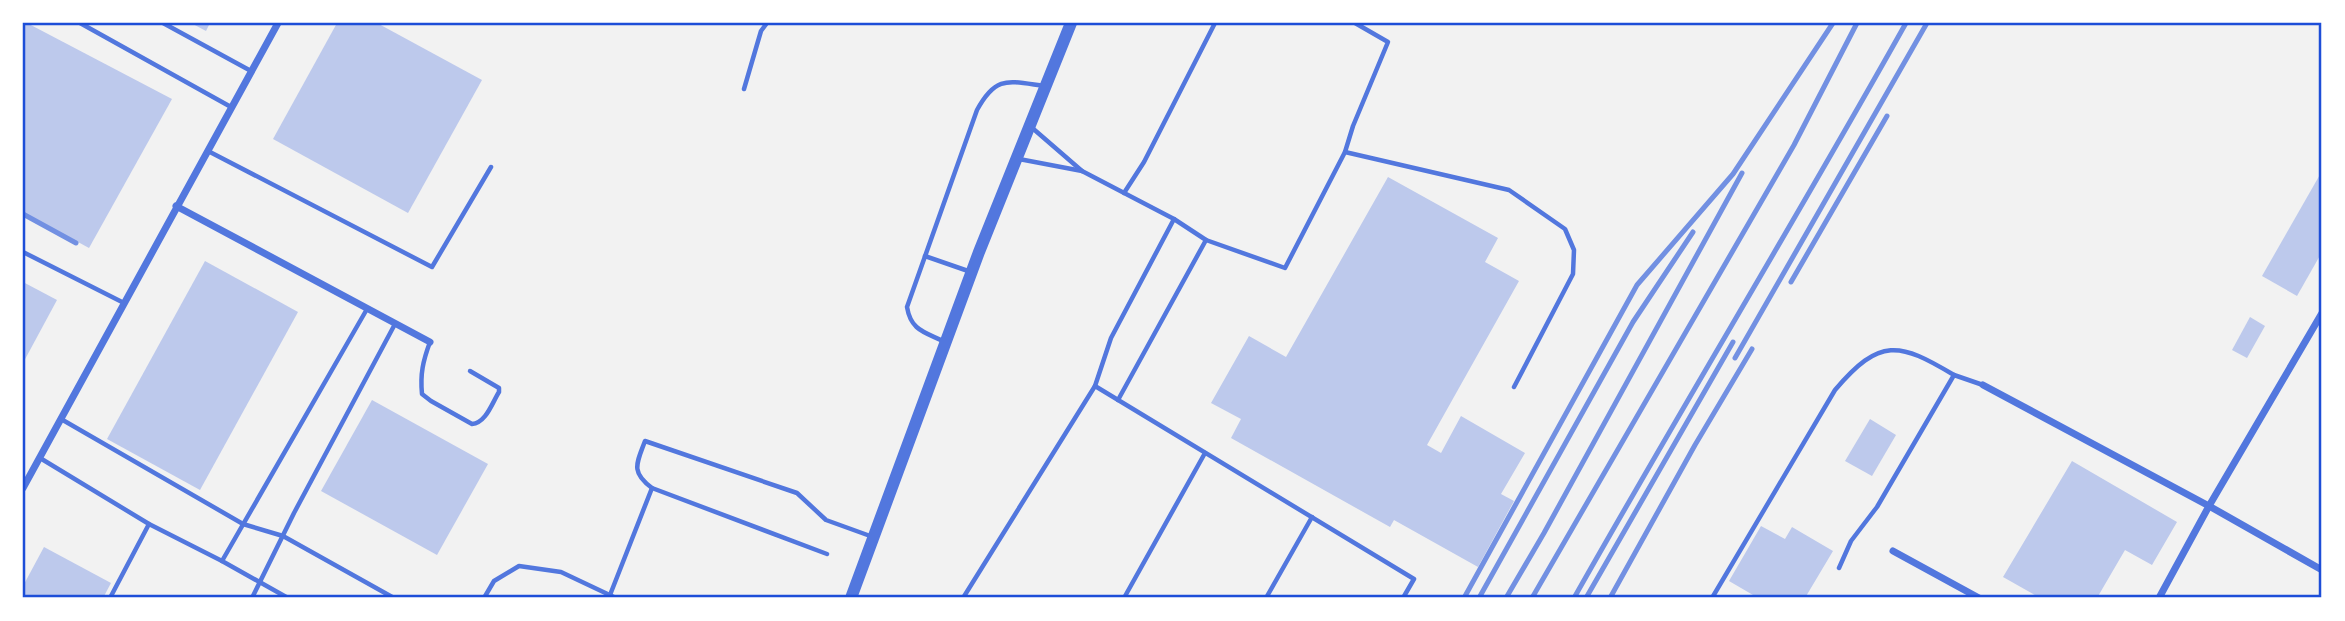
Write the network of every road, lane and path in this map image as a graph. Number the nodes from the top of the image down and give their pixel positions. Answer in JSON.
{"nodes":[{"id":1,"x":80,"y":23,"type":"edge"},
{"id":2,"x":163,"y":23,"type":"edge"},
{"id":3,"x":278,"y":23,"type":"edge"},
{"id":4,"x":767,"y":23,"type":"edge"},
{"id":5,"x":1071,"y":23,"type":"edge"},
{"id":6,"x":1215,"y":23,"type":"edge"},
{"id":7,"x":1355,"y":23,"type":"edge"},
{"id":8,"x":251,"y":71,"type":"junction"},
{"id":9,"x":1045,"y":86,"type":"junction"},
{"id":10,"x":744,"y":89,"type":"dead end"},
{"id":11,"x":231,"y":107,"type":"junction"},
{"id":12,"x":1029,"y":125,"type":"junction"},
{"id":13,"x":207,"y":150,"type":"junction"},
{"id":14,"x":1345,"y":152,"type":"junction"},
{"id":15,"x":1016,"y":159,"type":"junction"},
{"id":16,"x":491,"y":167,"type":"dead end"},
{"id":17,"x":1082,"y":172,"type":"junction"},
{"id":18,"x":1124,"y":193,"type":"junction"},
{"id":19,"x":176,"y":206,"type":"junction"},
{"id":20,"x":1174,"y":219,"type":"junction"},
{"id":21,"x":1206,"y":240,"type":"junction"},
{"id":22,"x":23,"y":252,"type":"edge"},
{"id":23,"x":925,"y":256,"type":"junction"},
{"id":24,"x":972,"y":272,"type":"junction"},
{"id":25,"x":124,"y":303,"type":"junction"},
{"id":26,"x":367,"y":309,"type":"junction"},
{"id":27,"x":2322,"y":313,"type":"edge"},
{"id":28,"x":395,"y":324,"type":"junction"},
{"id":29,"x":430,"y":342,"type":"joint"},
{"id":30,"x":946,"y":342,"type":"junction"},
{"id":31,"x":470,"y":371,"type":"dead end"},
{"id":32,"x":1954,"y":375,"type":"junction"},
{"id":33,"x":1983,"y":385,"type":"joint"},
{"id":34,"x":1095,"y":386,"type":"junction"},
{"id":35,"x":1514,"y":387,"type":"dead end"},
{"id":36,"x":1118,"y":400,"type":"junction"},
{"id":37,"x":60,"y":419,"type":"junction"},
{"id":38,"x":1205,"y":453,"type":"junction"},
{"id":39,"x":40,"y":457,"type":"junction"},
{"id":40,"x":23,"y":488,"type":"edge"},
{"id":41,"x":652,"y":488,"type":"junction"},
{"id":42,"x":2209,"y":506,"type":"junction"},
{"id":43,"x":1312,"y":517,"type":"junction"},
{"id":44,"x":149,"y":524,"type":"junction"},
{"id":45,"x":243,"y":524,"type":"junction"},
{"id":46,"x":283,"y":536,"type":"junction"},
{"id":47,"x":873,"y":538,"type":"junction"},
{"id":48,"x":1893,"y":551,"type":"dead end"},
{"id":49,"x":827,"y":554,"type":"dead end"},
{"id":50,"x":222,"y":561,"type":"junction"},
{"id":51,"x":1839,"y":568,"type":"dead end"},
{"id":52,"x":2322,"y":570,"type":"edge"},
{"id":53,"x":260,"y":582,"type":"junction"},
{"id":54,"x":610,"y":595,"type":"junction"},
{"id":55,"x":110,"y":598,"type":"edge"},
{"id":56,"x":252,"y":598,"type":"edge"},
{"id":57,"x":288,"y":598,"type":"edge"},
{"id":58,"x":394,"y":598,"type":"edge"},
{"id":59,"x":484,"y":598,"type":"edge"},
{"id":60,"x":617,"y":598,"type":"edge"},
{"id":61,"x":851,"y":598,"type":"edge"},
{"id":62,"x":963,"y":598,"type":"edge"},
{"id":63,"x":1124,"y":598,"type":"edge"},
{"id":64,"x":1266,"y":598,"type":"edge"},
{"id":65,"x":1404,"y":598,"type":"edge"},
{"id":66,"x":1712,"y":598,"type":"edge"},
{"id":67,"x":1979,"y":598,"type":"edge"},
{"id":68,"x":2159,"y":598,"type":"edge"}],
"edges":[{"from":1,"to":11,"type":"lane"},
{"from":2,"to":8,"type":"lane"},
{"from":3,"to":8,"type":"street"},
{"from":4,"to":10,"type":"lane"},
{"from":5,"to":9,"type":"street"},
{"from":6,"to":18,"type":"lane"},
{"from":7,"to":14,"type":"lane"},
{"from":8,"to":11,"type":"street"},
{"from":9,"to":12,"type":"street"},
{"from":9,"to":23,"type":"lane"},
{"from":11,"to":13,"type":"street"},
{"from":12,"to":15,"type":"street"},
{"from":12,"to":17,"type":"lane"},
{"from":13,"to":16,"type":"lane"},
{"from":13,"to":19,"type":"street"},
{"from":14,"to":21,"type":"lane"},
{"from":14,"to":35,"type":"lane"},
{"from":15,"to":17,"type":"lane"},
{"from":15,"to":24,"type":"street"},
{"from":17,"to":18,"type":"lane"},
{"from":18,"to":20,"type":"lane"},
{"from":19,"to":25,"type":"street"},
{"from":19,"to":26,"type":"street"},
{"from":20,"to":21,"type":"lane"},
{"from":20,"to":34,"type":"lane"},
{"from":21,"to":36,"type":"lane"},
{"from":22,"to":25,"type":"lane"},
{"from":23,"to":24,"type":"lane"},
{"from":23,"to":30,"type":"lane"},
{"from":24,"to":30,"type":"street"},
{"from":25,"to":37,"type":"street"},
{"from":26,"to":28,"type":"street"},
{"from":26,"to":45,"type":"lane"},
{"from":27,"to":42,"type":"street"},
{"from":28,"to":29,"type":"street"},
{"from":28,"to":46,"type":"lane"},
{"from":29,"to":31,"type":"lane"},
{"from":30,"to":47,"type":"street"},
{"from":32,"to":33,"type":"lane"},
{"from":32,"to":51,"type":"lane"},
{"from":32,"to":66,"type":"lane"},
{"from":33,"to":42,"type":"street"},
{"from":34,"to":36,"type":"lane"},
{"from":34,"to":62,"type":"lane"},
{"from":36,"to":38,"type":"lane"},
{"from":37,"to":39,"type":"street"},
{"from":37,"to":45,"type":"lane"},
{"from":38,"to":43,"type":"lane"},
{"from":38,"to":63,"type":"lane"},
{"from":39,"to":40,"type":"street"},
{"from":39,"to":44,"type":"lane"},
{"from":41,"to":47,"type":"lane"},
{"from":41,"to":49,"type":"lane"},
{"from":41,"to":54,"type":"lane"},
{"from":42,"to":52,"type":"street"},
{"from":42,"to":68,"type":"street"},
{"from":43,"to":64,"type":"lane"},
{"from":43,"to":65,"type":"lane"},
{"from":44,"to":50,"type":"lane"},
{"from":44,"to":55,"type":"lane"},
{"from":45,"to":46,"type":"lane"},
{"from":45,"to":50,"type":"lane"},
{"from":46,"to":53,"type":"lane"},
{"from":46,"to":58,"type":"lane"},
{"from":47,"to":61,"type":"street"},
{"from":48,"to":67,"type":"street"},
{"from":50,"to":53,"type":"lane"},
{"from":53,"to":56,"type":"lane"},
{"from":53,"to":57,"type":"lane"},
{"from":54,"to":59,"type":"lane"},
{"from":54,"to":60,"type":"lane"}]}
